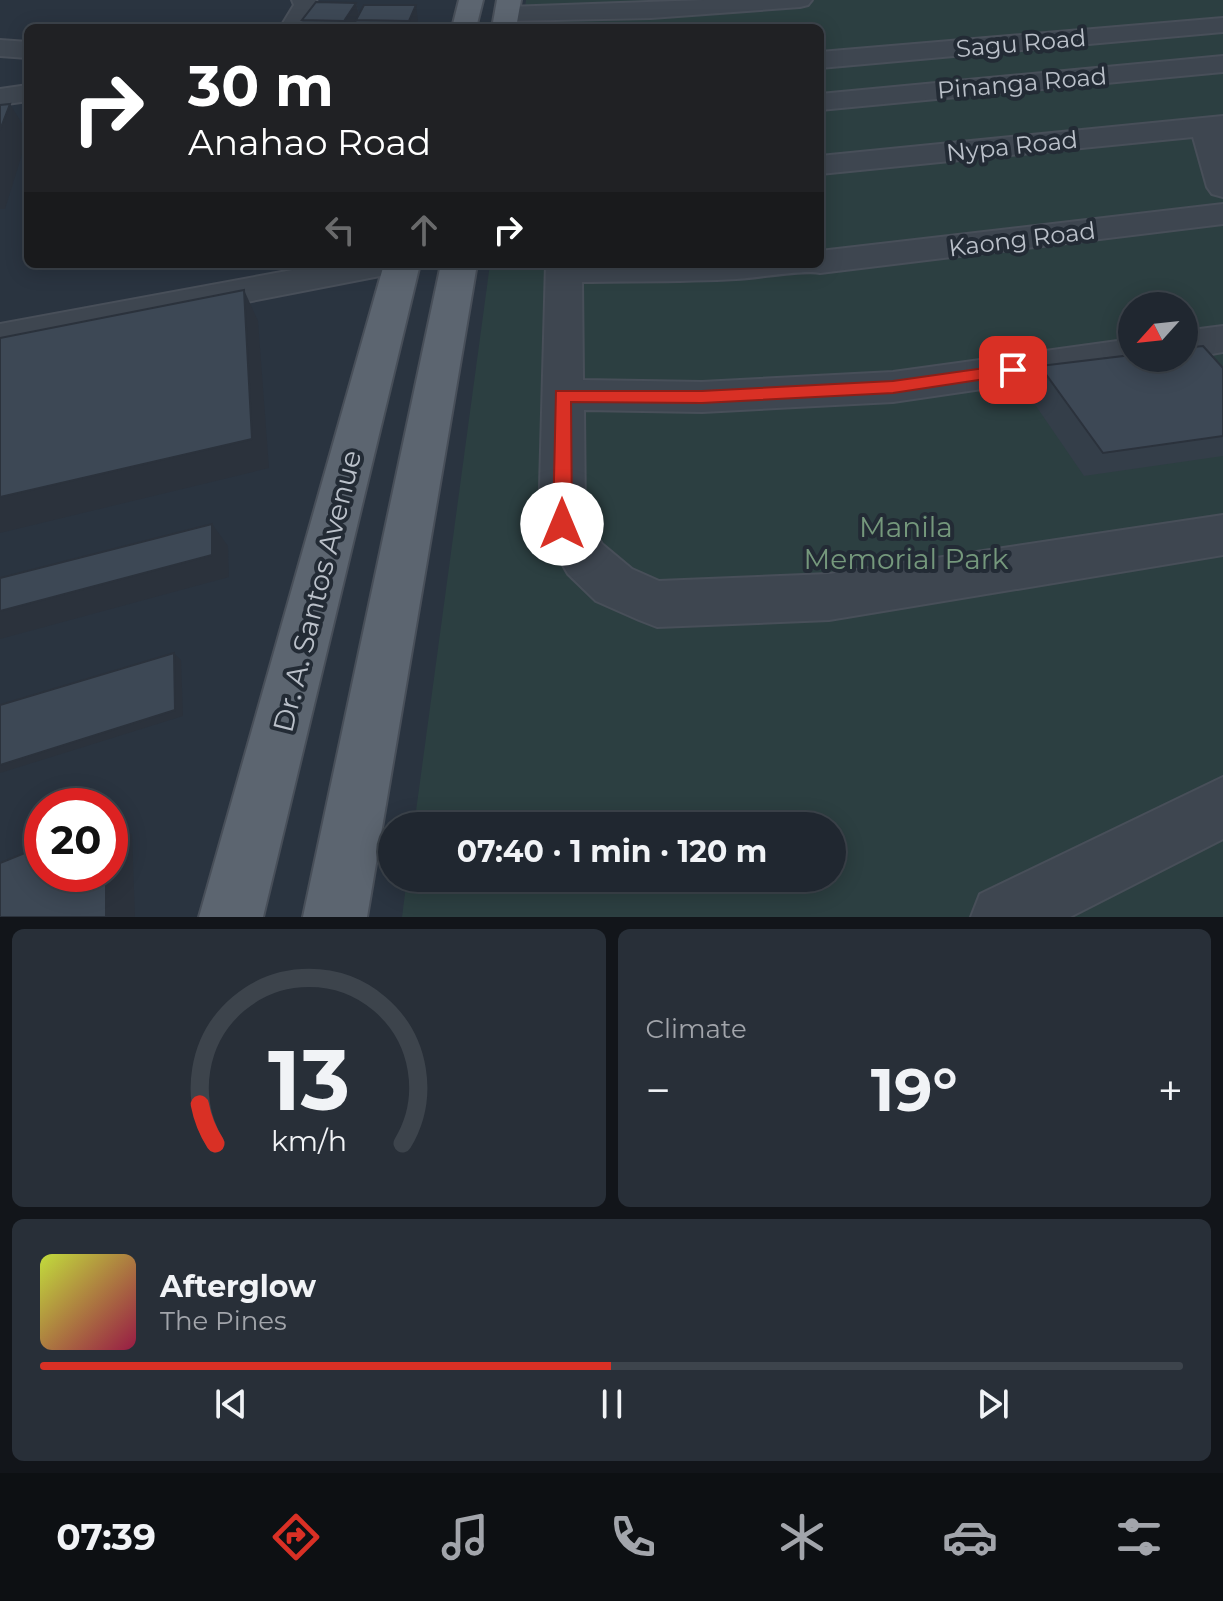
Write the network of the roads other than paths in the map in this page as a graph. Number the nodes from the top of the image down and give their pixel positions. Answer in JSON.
{"nodes":[{"id":1,"x":304,"y":0,"type":"edge"},
{"id":2,"x":471,"y":0,"type":"edge"},
{"id":3,"x":800,"y":0,"type":"edge"},
{"id":4,"x":507,"y":14,"type":"edge"},
{"id":5,"x":586,"y":21,"type":"edge"},
{"id":6,"x":294,"y":24,"type":"edge"},
{"id":7,"x":465,"y":24,"type":"edge"},
{"id":8,"x":1223,"y":25,"type":"edge"},
{"id":9,"x":0,"y":48,"type":"edge"},
{"id":10,"x":24,"y":50,"type":"edge"},
{"id":11,"x":824,"y":60,"type":"edge"},
{"id":12,"x":1223,"y":64,"type":"edge"},
{"id":13,"x":24,"y":94,"type":"edge"},
{"id":14,"x":0,"y":97,"type":"edge"},
{"id":15,"x":824,"y":102,"type":"edge"},
{"id":16,"x":1214,"y":126,"type":"edge"},
{"id":17,"x":824,"y":165,"type":"edge"},
{"id":18,"x":1223,"y":187,"type":"edge"},
{"id":19,"x":1223,"y":214,"type":"edge"},
{"id":20,"x":824,"y":262,"type":"edge"},
{"id":21,"x":362,"y":268,"type":"edge"},
{"id":22,"x":401,"y":268,"type":"edge"},
{"id":23,"x":458,"y":268,"type":"edge"},
{"id":24,"x":564,"y":268,"type":"edge"},
{"id":25,"x":640,"y":268,"type":"edge"},
{"id":26,"x":731,"y":268,"type":"edge"},
{"id":27,"x":221,"y":293,"type":"junction"},
{"id":28,"x":0,"y":337,"type":"edge"},
{"id":29,"x":1223,"y":339,"type":"edge"},
{"id":30,"x":1198,"y":343,"type":"edge"},
{"id":31,"x":1118,"y":355,"type":"edge"},
{"id":32,"x":0,"y":363,"type":"edge"},
{"id":33,"x":562,"y":395,"type":"junction"},
{"id":34,"x":1223,"y":535,"type":"edge"},
{"id":35,"x":1223,"y":807,"type":"edge"},
{"id":36,"x":231,"y":917,"type":"edge"},
{"id":37,"x":335,"y":917,"type":"edge"},
{"id":38,"x":1003,"y":917,"type":"edge"}],
"edges":[{"from":1,"to":6,"type":"street"},
{"from":2,"to":7,"type":"main road"},
{"from":3,"to":5,"type":"street"},
{"from":4,"to":5,"type":"street"},
{"from":8,"to":11,"type":"street","name":"Sagu Road"},
{"from":9,"to":10,"type":"street"},
{"from":12,"to":15,"type":"street","name":"Pinanga Road"},
{"from":13,"to":14,"type":"street"},
{"from":16,"to":17,"type":"street","name":"Nypa Road"},
{"from":16,"to":18,"type":"street"},
{"from":19,"to":20,"type":"street","name":"Kaong Road"},
{"from":21,"to":27,"type":"street"},
{"from":22,"to":36,"type":"main road","name":"Dr. A. Santos Avenue"},
{"from":23,"to":37,"type":"main road"},
{"from":24,"to":33,"type":"street"},
{"from":25,"to":26,"type":"street"},
{"from":27,"to":28,"type":"street"},
{"from":27,"to":32,"type":"street"},
{"from":29,"to":30,"type":"street"},
{"from":31,"to":33,"type":"street"},
{"from":33,"to":34,"type":"street"},
{"from":35,"to":38,"type":"street"}]}
